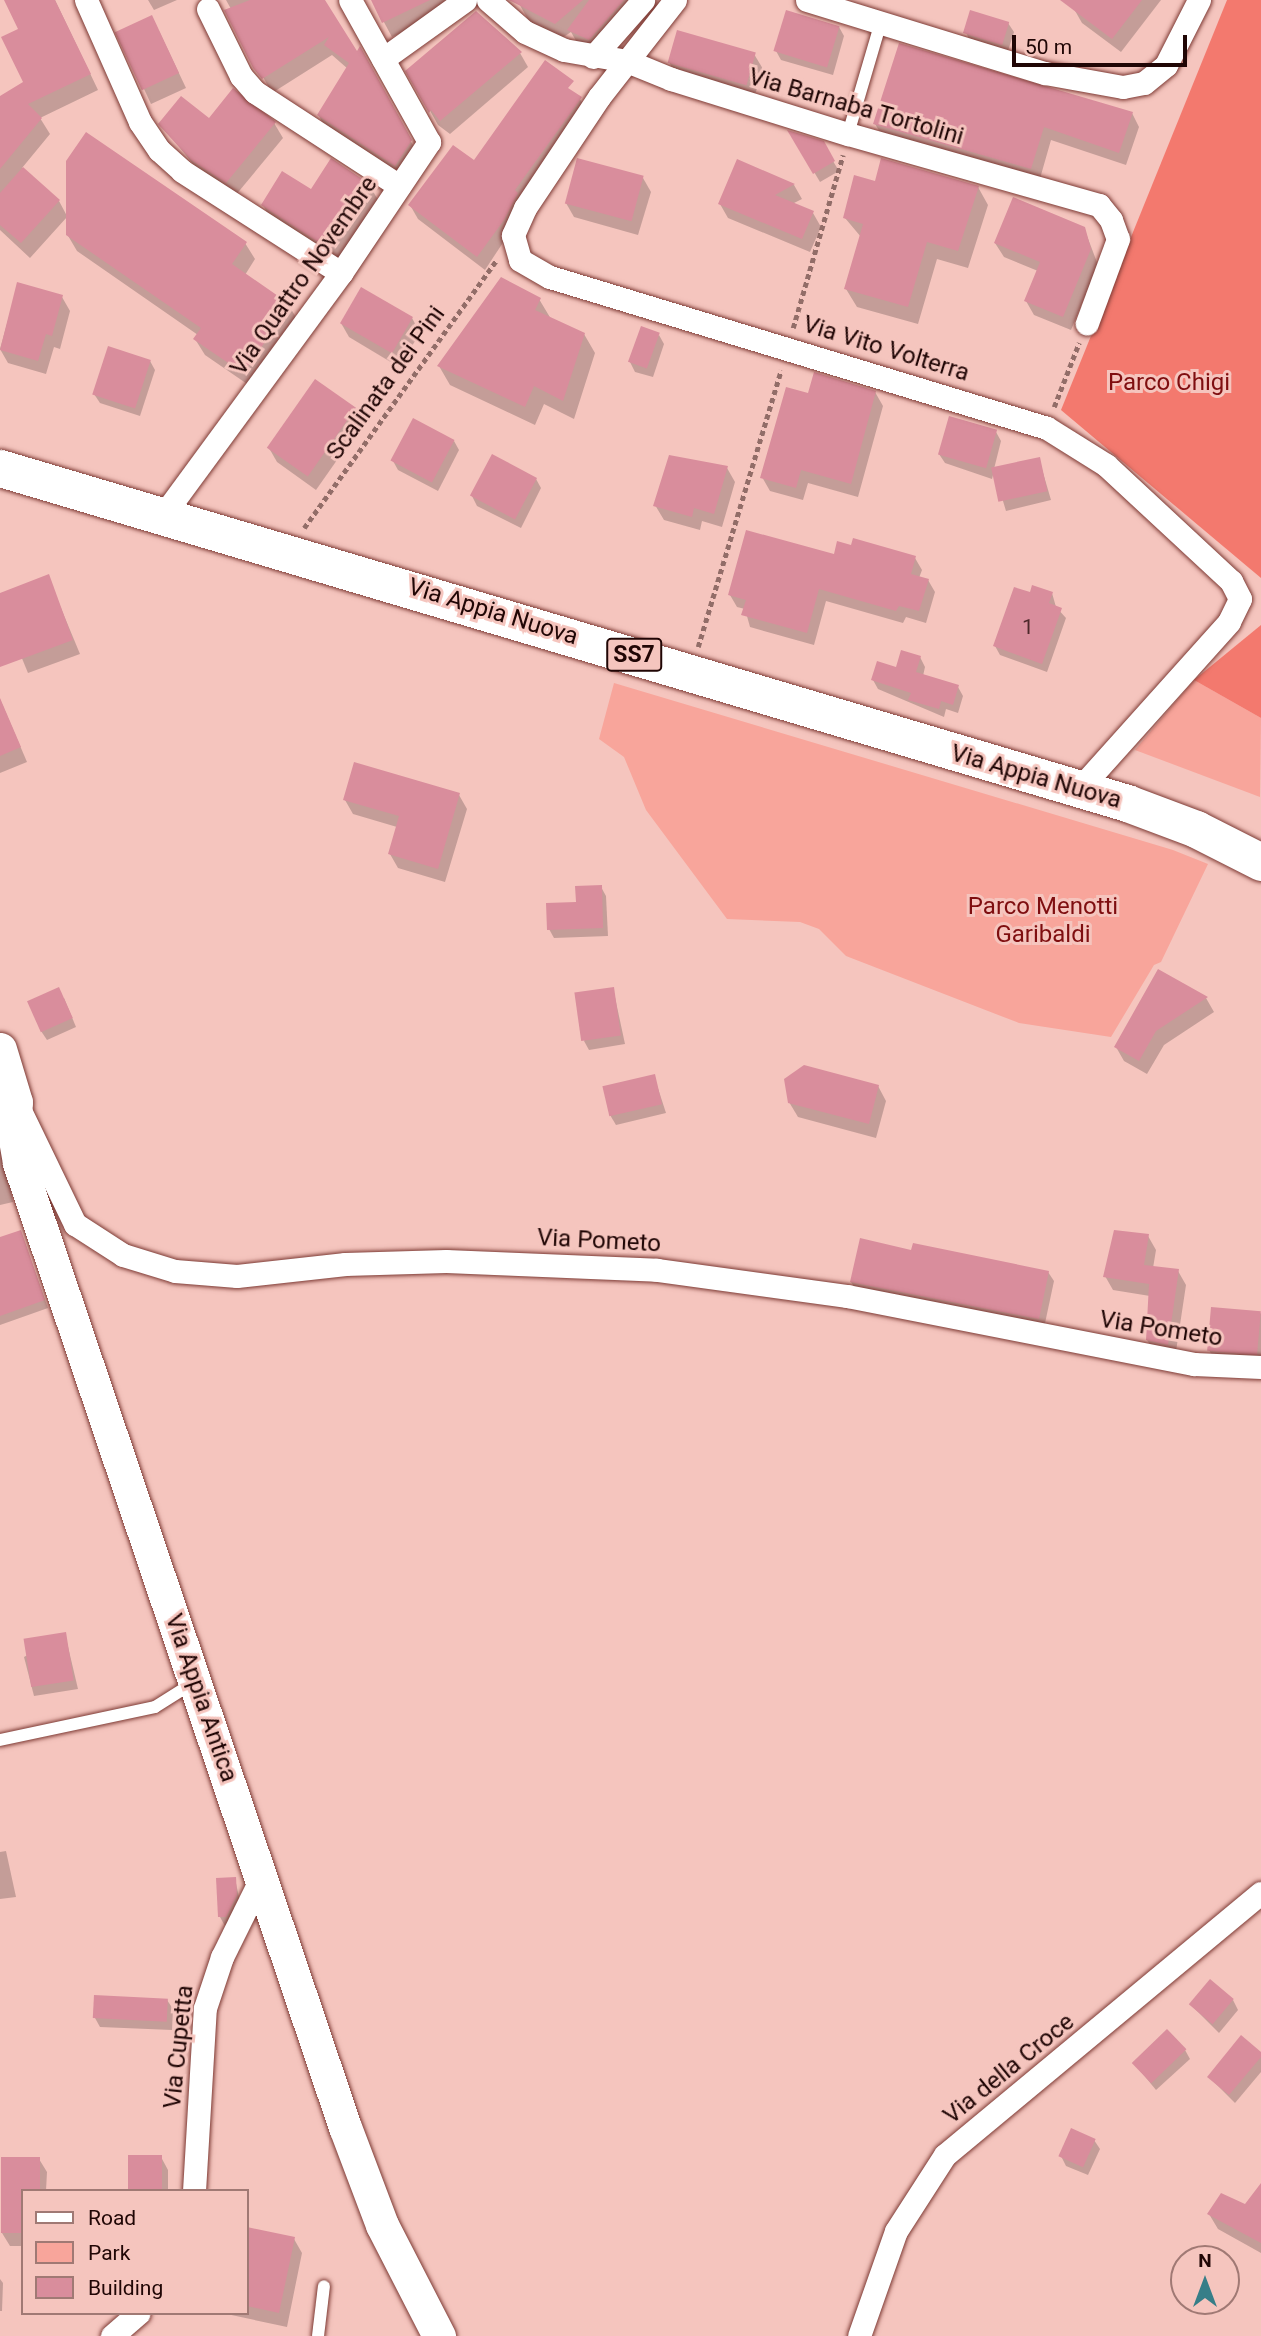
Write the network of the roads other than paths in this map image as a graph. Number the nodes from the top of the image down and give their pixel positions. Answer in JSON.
{"nodes":[{"id":1,"x":86,"y":0,"type":"edge"},
{"id":2,"x":350,"y":0,"type":"edge"},
{"id":3,"x":465,"y":0,"type":"edge"},
{"id":4,"x":488,"y":0,"type":"edge"},
{"id":5,"x":642,"y":0,"type":"edge"},
{"id":6,"x":675,"y":0,"type":"edge"},
{"id":7,"x":807,"y":0,"type":"edge"},
{"id":8,"x":1199,"y":0,"type":"edge"},
{"id":9,"x":208,"y":9,"type":"dead end"},
{"id":10,"x":881,"y":22,"type":"junction"},
{"id":11,"x":593,"y":57,"type":"junction"},
{"id":12,"x":383,"y":59,"type":"junction"},
{"id":13,"x":627,"y":61,"type":"junction"},
{"id":14,"x":848,"y":134,"type":"junction"},
{"id":15,"x":399,"y":187,"type":"junction"},
{"id":16,"x":341,"y":273,"type":"junction"},
{"id":17,"x":1087,"y":323,"type":"road end"},
{"id":18,"x":0,"y":468,"type":"edge"},
{"id":19,"x":164,"y":514,"type":"junction"},
{"id":20,"x":1079,"y":789,"type":"junction"},
{"id":21,"x":1261,"y":862,"type":"edge"},
{"id":22,"x":0,"y":1049,"type":"edge"},
{"id":23,"x":16,"y":1102,"type":"junction"},
{"id":24,"x":1261,"y":1367,"type":"edge"},
{"id":25,"x":196,"y":1681,"type":"junction"},
{"id":26,"x":0,"y":1740,"type":"edge"},
{"id":27,"x":261,"y":1878,"type":"junction"},
{"id":28,"x":1261,"y":1893,"type":"edge"},
{"id":29,"x":194,"y":2189,"type":"edge"},
{"id":30,"x":324,"y":2286,"type":"dead end"},
{"id":31,"x":136,"y":2315,"type":"edge"},
{"id":32,"x":112,"y":2336,"type":"edge"},
{"id":33,"x":318,"y":2336,"type":"edge"},
{"id":34,"x":439,"y":2336,"type":"edge"},
{"id":35,"x":859,"y":2336,"type":"edge"}],
"edges":[{"from":1,"to":16,"type":"street"},
{"from":2,"to":12,"type":"street","name":"Via Quattro Novembre"},
{"from":3,"to":12,"type":"street"},
{"from":4,"to":11,"type":"street","name":"Via Barnaba Tortolini"},
{"from":5,"to":11,"type":"street"},
{"from":6,"to":13,"type":"street"},
{"from":7,"to":10,"type":"street"},
{"from":8,"to":10,"type":"street"},
{"from":9,"to":15,"type":"street"},
{"from":10,"to":14,"type":"lane"},
{"from":11,"to":13,"type":"street","name":"Via Barnaba Tortolini"},
{"from":12,"to":15,"type":"street","name":"Via Quattro Novembre"},
{"from":13,"to":14,"type":"street","name":"Via Barnaba Tortolini"},
{"from":13,"to":20,"type":"street","name":"Via Vito Volterra"},
{"from":14,"to":17,"type":"street","name":"Via Barnaba Tortolini"},
{"from":15,"to":16,"type":"street","name":"Via Quattro Novembre"},
{"from":16,"to":19,"type":"street","name":"Via Quattro Novembre"},
{"from":18,"to":19,"type":"main road","name":"Via Appia Nuova","number":"SS7"},
{"from":19,"to":20,"type":"main road","name":"Via Appia Nuova","number":"SS7"},
{"from":20,"to":21,"type":"main road","name":"Via Appia Nuova","number":"SS7"},
{"from":22,"to":23,"type":"street","name":"Via Appia Antica"},
{"from":23,"to":24,"type":"street","name":"Via Pometo"},
{"from":23,"to":25,"type":"street","name":"Via Appia Antica"},
{"from":25,"to":26,"type":"lane"},
{"from":25,"to":27,"type":"street","name":"Via Appia Antica"},
{"from":27,"to":29,"type":"street","name":"Via Cupetta"},
{"from":27,"to":34,"type":"street","name":"Via Appia Antica"},
{"from":28,"to":35,"type":"street","name":"Via della Croce"},
{"from":30,"to":33,"type":"lane"},
{"from":31,"to":32,"type":"street"}]}
